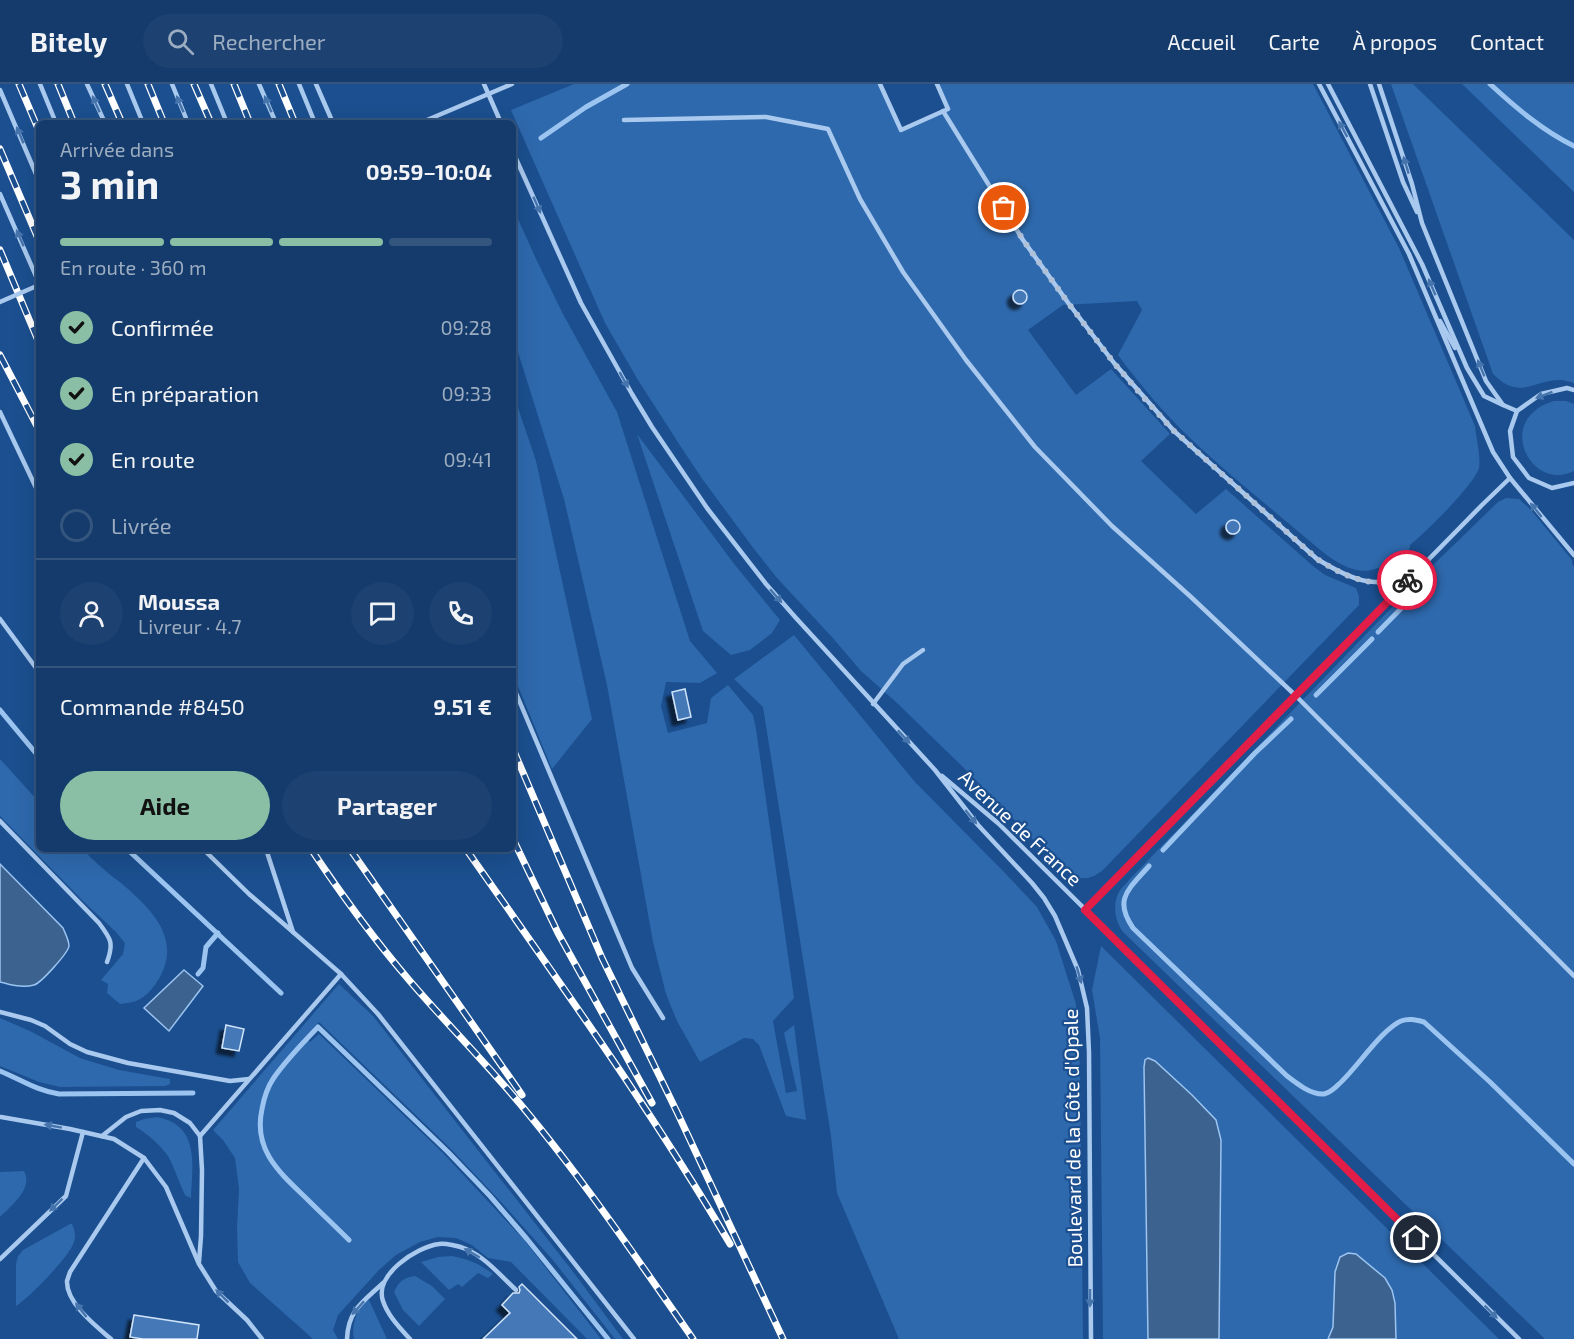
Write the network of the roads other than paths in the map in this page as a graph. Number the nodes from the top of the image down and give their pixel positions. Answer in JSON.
{"nodes":[{"id":1,"x":40,"y":84,"type":"edge"},
{"id":2,"x":87,"y":84,"type":"edge"},
{"id":3,"x":127,"y":84,"type":"edge"},
{"id":4,"x":172,"y":84,"type":"edge"},
{"id":5,"x":211,"y":84,"type":"edge"},
{"id":6,"x":260,"y":84,"type":"edge"},
{"id":7,"x":299,"y":84,"type":"edge"},
{"id":8,"x":316,"y":84,"type":"edge"},
{"id":9,"x":484,"y":84,"type":"edge"},
{"id":10,"x":512,"y":84,"type":"edge"},
{"id":11,"x":880,"y":84,"type":"edge"},
{"id":12,"x":937,"y":84,"type":"edge"},
{"id":13,"x":1319,"y":84,"type":"edge"},
{"id":14,"x":1328,"y":84,"type":"edge"},
{"id":15,"x":1334,"y":84,"type":"edge"},
{"id":16,"x":1370,"y":84,"type":"edge"},
{"id":17,"x":1379,"y":84,"type":"edge"},
{"id":18,"x":0,"y":90,"type":"edge"},
{"id":19,"x":1336,"y":98,"type":"junction"},
{"id":20,"x":943,"y":111,"type":"junction"},
{"id":21,"x":55,"y":120,"type":"edge"},
{"id":22,"x":104,"y":120,"type":"edge"},
{"id":23,"x":142,"y":120,"type":"edge"},
{"id":24,"x":187,"y":120,"type":"edge"},
{"id":25,"x":226,"y":120,"type":"edge"},
{"id":26,"x":275,"y":120,"type":"edge"},
{"id":27,"x":314,"y":120,"type":"edge"},
{"id":28,"x":332,"y":120,"type":"edge"},
{"id":29,"x":427,"y":120,"type":"edge"},
{"id":30,"x":500,"y":120,"type":"edge"},
{"id":31,"x":624,"y":120,"type":"dead end"},
{"id":32,"x":516,"y":159,"type":"edge"},
{"id":33,"x":36,"y":174,"type":"edge"},
{"id":34,"x":0,"y":194,"type":"edge"},
{"id":35,"x":1422,"y":222,"type":"junction"},
{"id":36,"x":36,"y":277,"type":"edge"},
{"id":37,"x":36,"y":285,"type":"edge"},
{"id":38,"x":1426,"y":297,"type":"junction"},
{"id":39,"x":0,"y":301,"type":"edge"},
{"id":40,"x":1443,"y":312,"type":"junction"},
{"id":41,"x":1448,"y":336,"type":"junction"},
{"id":42,"x":1467,"y":368,"type":"junction"},
{"id":43,"x":1459,"y":371,"type":"junction"},
{"id":44,"x":1574,"y":390,"type":"edge"},
{"id":45,"x":1503,"y":405,"type":"junction"},
{"id":46,"x":1517,"y":411,"type":"junction"},
{"id":47,"x":0,"y":412,"type":"edge"},
{"id":48,"x":1510,"y":478,"type":"junction"},
{"id":49,"x":1574,"y":483,"type":"edge"},
{"id":50,"x":36,"y":488,"type":"edge"},
{"id":51,"x":1574,"y":555,"type":"edge"},
{"id":52,"x":1409,"y":580,"type":"junction"},
{"id":53,"x":0,"y":619,"type":"edge"},
{"id":54,"x":922,"y":650,"type":"dead end"},
{"id":55,"x":36,"y":668,"type":"edge"},
{"id":56,"x":516,"y":693,"type":"edge"},
{"id":57,"x":1295,"y":695,"type":"junction"},
{"id":58,"x":873,"y":704,"type":"junction"},
{"id":59,"x":935,"y":770,"type":"junction"},
{"id":60,"x":0,"y":821,"type":"edge"},
{"id":61,"x":206,"y":852,"type":"edge"},
{"id":62,"x":267,"y":852,"type":"edge"},
{"id":63,"x":1085,"y":910,"type":"junction"},
{"id":64,"x":293,"y":932,"type":"junction"},
{"id":65,"x":107,"y":962,"type":"dead end"},
{"id":66,"x":341,"y":974,"type":"junction"},
{"id":67,"x":1574,"y":976,"type":"edge"},
{"id":68,"x":0,"y":1012,"type":"edge"},
{"id":69,"x":663,"y":1018,"type":"dead end"},
{"id":70,"x":249,"y":1079,"type":"junction"},
{"id":71,"x":2,"y":1117,"type":"dead end"},
{"id":72,"x":83,"y":1132,"type":"junction"},
{"id":73,"x":102,"y":1136,"type":"junction"},
{"id":74,"x":200,"y":1136,"type":"junction"},
{"id":75,"x":144,"y":1158,"type":"junction"},
{"id":76,"x":0,"y":1259,"type":"edge"},
{"id":77,"x":199,"y":1264,"type":"junction"},
{"id":78,"x":383,"y":1283,"type":"junction"},
{"id":79,"x":516,"y":1290,"type":"dead end"},
{"id":80,"x":111,"y":1339,"type":"edge"},
{"id":81,"x":262,"y":1339,"type":"edge"},
{"id":82,"x":347,"y":1339,"type":"edge"},
{"id":83,"x":410,"y":1339,"type":"edge"},
{"id":84,"x":634,"y":1339,"type":"edge"},
{"id":85,"x":1091,"y":1339,"type":"edge"},
{"id":86,"x":1519,"y":1339,"type":"edge"}],
"edges":[{"from":1,"to":21,"type":"lane"},
{"from":22,"to":2,"type":"lane","one_way":true},
{"from":3,"to":23,"type":"lane"},
{"from":24,"to":4,"type":"lane","one_way":true},
{"from":5,"to":25,"type":"lane"},
{"from":26,"to":6,"type":"lane","one_way":true},
{"from":7,"to":27,"type":"lane"},
{"from":8,"to":28,"type":"lane"},
{"from":9,"to":30,"type":"lane"},
{"from":10,"to":29,"type":"lane","bridge":true},
{"from":11,"to":20,"type":"lane"},
{"from":12,"to":20,"type":"lane"},
{"from":38,"to":13,"type":"lane","one_way":true},
{"from":14,"to":19,"type":"lane"},
{"from":15,"to":19,"type":"lane"},
{"from":16,"to":35,"type":"lane"},
{"from":35,"to":17,"type":"lane","one_way":true},
{"from":33,"to":18,"type":"lane","one_way":true},
{"from":40,"to":19,"type":"lane","one_way":true},
{"from":20,"to":52,"type":"lane"},
{"from":31,"to":57,"type":"lane"},
{"from":32,"to":58,"type":"lane","one_way":true},
{"from":36,"to":34,"type":"lane","one_way":true},
{"from":45,"to":35,"type":"lane","one_way":true},
{"from":37,"to":39,"type":"lane","bridge":true},
{"from":38,"to":41,"type":"lane"},
{"from":38,"to":43,"type":"lane"},
{"from":40,"to":41,"type":"lane"},
{"from":40,"to":42,"type":"lane"},
{"from":41,"to":42,"type":"lane"},
{"from":41,"to":43,"type":"lane"},
{"from":42,"to":45,"type":"lane"},
{"from":43,"to":48,"type":"lane"},
{"from":44,"to":46,"type":"lane","one_way":true},
{"from":45,"to":46,"type":"lane"},
{"from":46,"to":49,"type":"lane"},
{"from":47,"to":50,"type":"lane"},
{"from":51,"to":48,"type":"lane","one_way":true},
{"from":48,"to":52,"type":"lane"},
{"from":52,"to":57,"type":"lane"},
{"from":53,"to":55,"type":"lane"},
{"from":54,"to":58,"type":"lane"},
{"from":56,"to":69,"type":"lane"},
{"from":57,"to":63,"type":"lane"},
{"from":57,"to":67,"type":"lane"},
{"from":58,"to":59,"type":"lane","one_way":true},
{"from":59,"to":63,"type":"lane","name":"Avenue de France"},
{"from":59,"to":85,"type":"lane","name":"Boulevard de la Côte d'Opale","one_way":true},
{"from":60,"to":65,"type":"lane"},
{"from":61,"to":64,"type":"lane"},
{"from":62,"to":64,"type":"lane"},
{"from":63,"to":86,"type":"lane","name":"Avenue de France","one_way":true},
{"from":64,"to":66,"type":"lane"},
{"from":66,"to":70,"type":"lane"},
{"from":66,"to":84,"type":"lane"},
{"from":68,"to":70,"type":"lane"},
{"from":70,"to":74,"type":"lane"},
{"from":72,"to":71,"type":"lane","one_way":true},
{"from":72,"to":73,"type":"lane"},
{"from":72,"to":76,"type":"lane","one_way":true},
{"from":73,"to":74,"type":"lane"},
{"from":73,"to":75,"type":"lane"},
{"from":74,"to":77,"type":"lane"},
{"from":75,"to":77,"type":"lane"},
{"from":80,"to":75,"type":"lane","one_way":true},
{"from":81,"to":77,"type":"lane","one_way":true},
{"from":79,"to":78,"type":"lane","one_way":true},
{"from":78,"to":82,"type":"lane","one_way":true},
{"from":78,"to":83,"type":"lane"}]}
